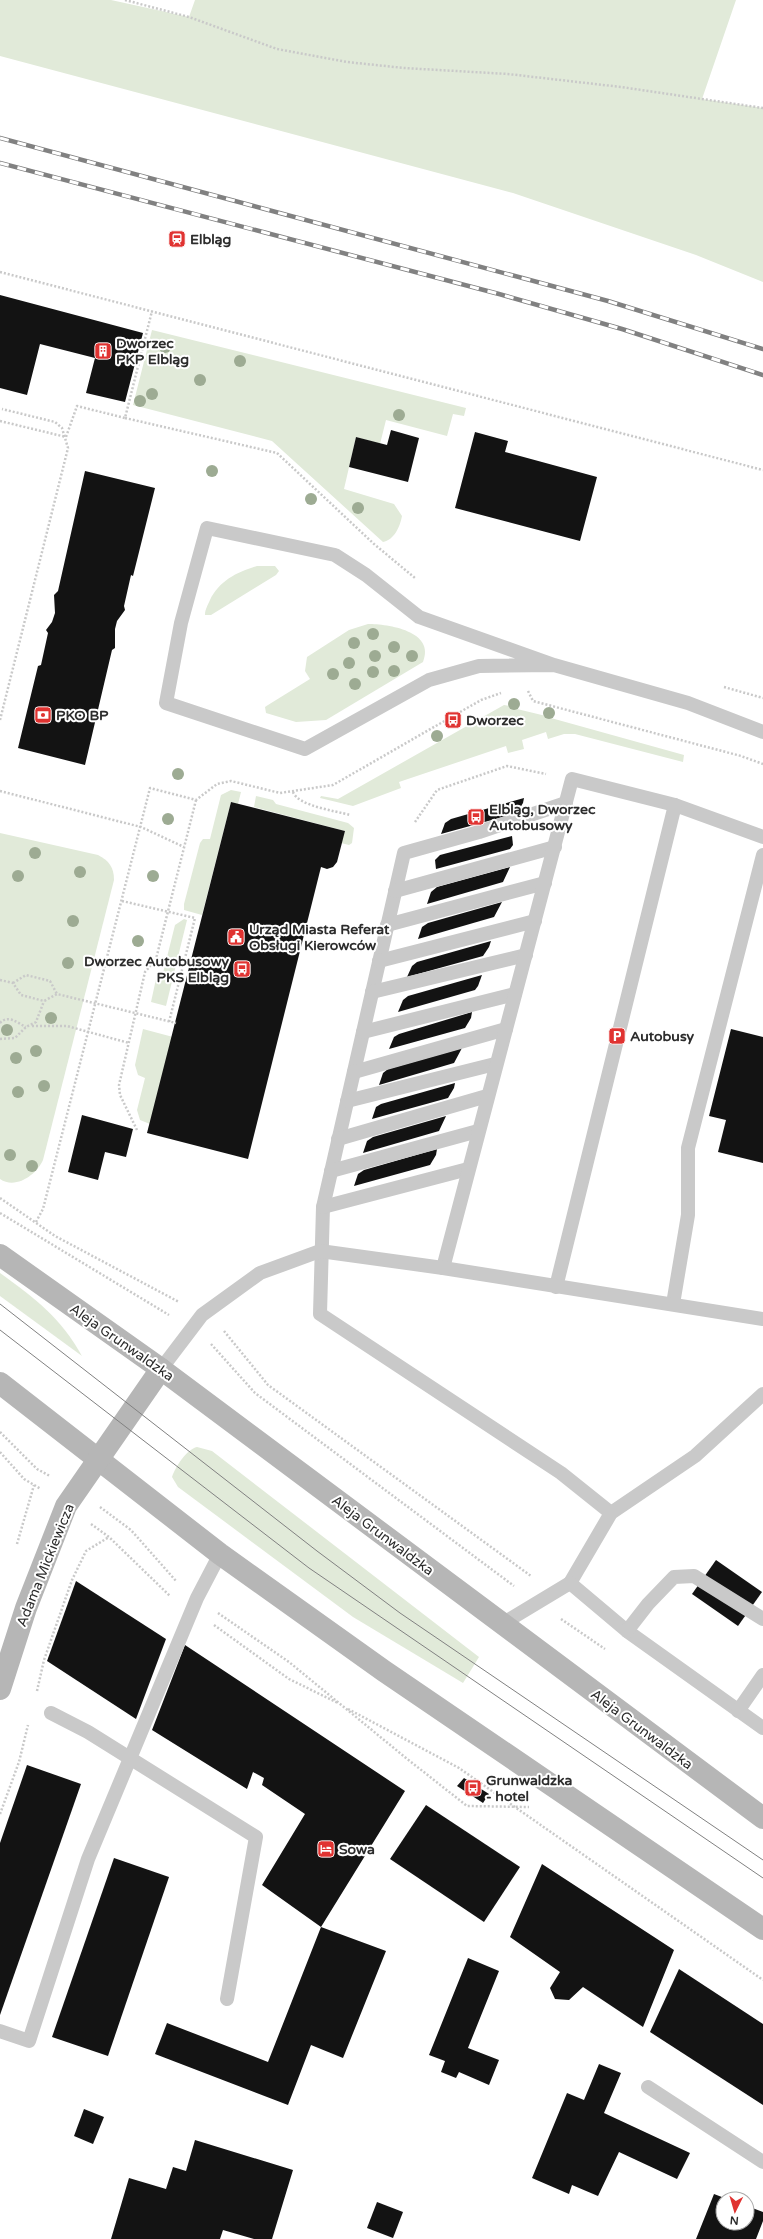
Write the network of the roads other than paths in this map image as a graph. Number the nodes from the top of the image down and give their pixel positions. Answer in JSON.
{"nodes":[{"id":1,"x":554,"y":665,"type":"junction"},
{"id":2,"x":763,"y":732,"type":"edge"},
{"id":3,"x":566,"y":804,"type":"junction"},
{"id":4,"x":675,"y":805,"type":"junction"},
{"id":5,"x":763,"y":837,"type":"edge"},
{"id":6,"x":554,"y":847,"type":"junction"},
{"id":7,"x":763,"y":855,"type":"edge"},
{"id":8,"x":545,"y":883,"type":"junction"},
{"id":9,"x":395,"y":891,"type":"junction"},
{"id":10,"x":534,"y":921,"type":"junction"},
{"id":11,"x":387,"y":926,"type":"junction"},
{"id":12,"x":526,"y":955,"type":"junction"},
{"id":13,"x":379,"y":961,"type":"junction"},
{"id":14,"x":372,"y":992,"type":"junction"},
{"id":15,"x":515,"y":994,"type":"junction"},
{"id":16,"x":506,"y":1029,"type":"junction"},
{"id":17,"x":363,"y":1032,"type":"junction"},
{"id":18,"x":496,"y":1064,"type":"junction"},
{"id":19,"x":354,"y":1072,"type":"junction"},
{"id":20,"x":487,"y":1096,"type":"junction"},
{"id":21,"x":347,"y":1101,"type":"junction"},
{"id":22,"x":478,"y":1131,"type":"junction"},
{"id":23,"x":338,"y":1139,"type":"junction"},
{"id":24,"x":468,"y":1168,"type":"junction"},
{"id":25,"x":331,"y":1171,"type":"junction"},
{"id":26,"x":323,"y":1207,"type":"junction"},
{"id":27,"x":320,"y":1251,"type":"junction"},
{"id":28,"x":0,"y":1255,"type":"edge"},
{"id":29,"x":443,"y":1268,"type":"junction"},
{"id":30,"x":556,"y":1287,"type":"junction"},
{"id":31,"x":673,"y":1304,"type":"junction"},
{"id":32,"x":763,"y":1319,"type":"edge"},
{"id":33,"x":161,"y":1369,"type":"junction"},
{"id":34,"x":0,"y":1383,"type":"edge"},
{"id":35,"x":763,"y":1394,"type":"edge"},
{"id":36,"x":99,"y":1460,"type":"junction"},
{"id":37,"x":611,"y":1513,"type":"junction"},
{"id":38,"x":220,"y":1554,"type":"junction"},
{"id":39,"x":570,"y":1583,"type":"junction"},
{"id":40,"x":763,"y":1619,"type":"edge"},
{"id":41,"x":502,"y":1624,"type":"junction"},
{"id":42,"x":627,"y":1631,"type":"junction"},
{"id":43,"x":4,"y":1667,"type":"edge"},
{"id":44,"x":763,"y":1675,"type":"edge"},
{"id":45,"x":0,"y":1689,"type":"edge"},
{"id":46,"x":738,"y":1711,"type":"junction"},
{"id":47,"x":51,"y":1713,"type":"dead end"},
{"id":48,"x":763,"y":1728,"type":"edge"},
{"id":49,"x":129,"y":1758,"type":"junction"},
{"id":50,"x":763,"y":1818,"type":"edge"},
{"id":51,"x":763,"y":1930,"type":"edge"},
{"id":52,"x":227,"y":1999,"type":"dead end"},
{"id":53,"x":0,"y":2031,"type":"edge"},
{"id":54,"x":648,"y":2087,"type":"dead end"},
{"id":55,"x":763,"y":2162,"type":"edge"}],
"edges":[{"from":1,"to":1,"type":"lane"},
{"from":1,"to":2,"type":"lane"},
{"from":3,"to":4,"type":"lane"},
{"from":3,"to":6,"type":"lane"},
{"from":3,"to":9,"type":"lane"},
{"from":4,"to":5,"type":"lane"},
{"from":4,"to":30,"type":"lane"},
{"from":6,"to":8,"type":"lane"},
{"from":6,"to":9,"type":"lane"},
{"from":7,"to":31,"type":"lane"},
{"from":8,"to":10,"type":"lane"},
{"from":8,"to":11,"type":"lane"},
{"from":9,"to":11,"type":"lane"},
{"from":10,"to":12,"type":"lane"},
{"from":10,"to":13,"type":"lane"},
{"from":11,"to":13,"type":"lane"},
{"from":12,"to":14,"type":"lane"},
{"from":12,"to":15,"type":"lane"},
{"from":13,"to":14,"type":"lane"},
{"from":14,"to":17,"type":"lane"},
{"from":15,"to":16,"type":"lane"},
{"from":15,"to":17,"type":"lane"},
{"from":16,"to":18,"type":"lane"},
{"from":16,"to":19,"type":"lane"},
{"from":17,"to":19,"type":"lane"},
{"from":18,"to":20,"type":"lane"},
{"from":18,"to":21,"type":"lane"},
{"from":19,"to":21,"type":"lane"},
{"from":20,"to":22,"type":"lane"},
{"from":20,"to":23,"type":"lane"},
{"from":21,"to":23,"type":"lane"},
{"from":22,"to":24,"type":"lane"},
{"from":22,"to":25,"type":"lane"},
{"from":23,"to":25,"type":"lane"},
{"from":24,"to":26,"type":"lane"},
{"from":24,"to":29,"type":"lane"},
{"from":25,"to":26,"type":"lane"},
{"from":26,"to":27,"type":"lane"},
{"from":27,"to":29,"type":"lane"},
{"from":27,"to":33,"type":"lane"},
{"from":27,"to":37,"type":"lane"},
{"from":28,"to":33,"type":"main road","name":"Aleja Grunwaldzka"},
{"from":29,"to":30,"type":"lane"},
{"from":30,"to":31,"type":"lane"},
{"from":31,"to":32,"type":"lane"},
{"from":33,"to":36,"type":"main road","name":"Adama Mickiewicza"},
{"from":33,"to":41,"type":"main road","name":"Aleja Grunwaldzka"},
{"from":34,"to":36,"type":"main road"},
{"from":35,"to":37,"type":"lane"},
{"from":36,"to":38,"type":"main road"},
{"from":36,"to":43,"type":"main road","name":"Adama Mickiewicza"},
{"from":37,"to":39,"type":"lane"},
{"from":38,"to":49,"type":"lane"},
{"from":38,"to":51,"type":"main road"},
{"from":39,"to":41,"type":"lane"},
{"from":39,"to":42,"type":"lane"},
{"from":40,"to":42,"type":"lane"},
{"from":41,"to":50,"type":"main road","name":"Aleja Grunwaldzka"},
{"from":42,"to":46,"type":"lane"},
{"from":43,"to":45,"type":"main road","name":"Adama Mickiewicza"},
{"from":44,"to":46,"type":"lane"},
{"from":46,"to":48,"type":"lane"},
{"from":47,"to":49,"type":"lane"},
{"from":49,"to":52,"type":"lane"},
{"from":49,"to":53,"type":"lane"},
{"from":54,"to":55,"type":"lane"}]}
